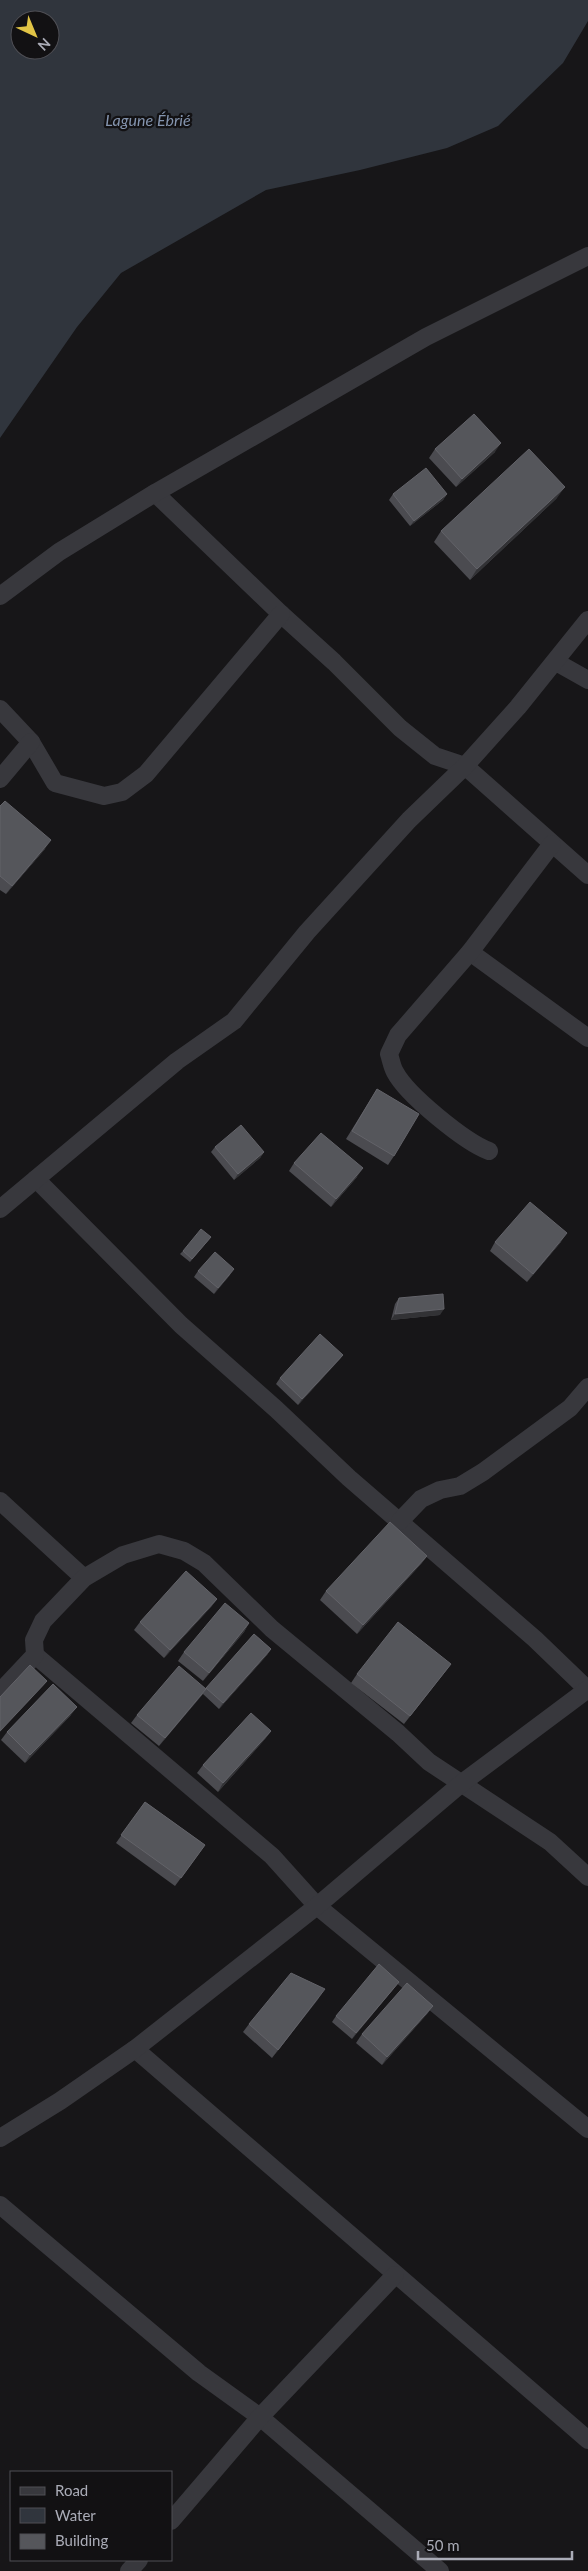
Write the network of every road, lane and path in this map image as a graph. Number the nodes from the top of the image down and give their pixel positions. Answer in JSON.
{"nodes":[{"id":1,"x":588,"y":256,"type":"edge"},
{"id":2,"x":155,"y":493,"type":"junction"},
{"id":3,"x":0,"y":596,"type":"edge"},
{"id":4,"x":281,"y":614,"type":"junction"},
{"id":5,"x":588,"y":620,"type":"edge"},
{"id":6,"x":556,"y":662,"type":"junction"},
{"id":7,"x":588,"y":680,"type":"edge"},
{"id":8,"x":0,"y":709,"type":"edge"},
{"id":9,"x":32,"y":742,"type":"junction"},
{"id":10,"x":465,"y":766,"type":"junction"},
{"id":11,"x":0,"y":779,"type":"edge"},
{"id":12,"x":552,"y":844,"type":"junction"},
{"id":13,"x":588,"y":876,"type":"edge"},
{"id":14,"x":470,"y":952,"type":"junction"},
{"id":15,"x":588,"y":1038,"type":"edge"},
{"id":16,"x":489,"y":1151,"type":"dead end"},
{"id":17,"x":36,"y":1179,"type":"junction"},
{"id":18,"x":0,"y":1210,"type":"edge"},
{"id":19,"x":588,"y":1386,"type":"edge"},
{"id":20,"x":0,"y":1501,"type":"edge"},
{"id":21,"x":400,"y":1521,"type":"junction"},
{"id":22,"x":84,"y":1578,"type":"junction"},
{"id":23,"x":35,"y":1655,"type":"junction"},
{"id":24,"x":588,"y":1690,"type":"edge"},
{"id":25,"x":0,"y":1692,"type":"edge"},
{"id":26,"x":462,"y":1783,"type":"junction"},
{"id":27,"x":588,"y":1876,"type":"edge"},
{"id":28,"x":317,"y":1906,"type":"junction"},
{"id":29,"x":135,"y":2049,"type":"junction"},
{"id":30,"x":587,"y":2125,"type":"edge"},
{"id":31,"x":0,"y":2138,"type":"edge"},
{"id":32,"x":0,"y":2205,"type":"edge"},
{"id":33,"x":395,"y":2275,"type":"junction"},
{"id":34,"x":260,"y":2416,"type":"junction"},
{"id":35,"x":588,"y":2440,"type":"edge"},
{"id":36,"x":172,"y":2520,"type":"edge"},
{"id":37,"x":138,"y":2561,"type":"edge"},
{"id":38,"x":129,"y":2571,"type":"edge"},
{"id":39,"x":440,"y":2571,"type":"edge"}],
"edges":[{"from":1,"to":2,"type":"street"},
{"from":2,"to":3,"type":"street"},
{"from":2,"to":4,"type":"street"},
{"from":4,"to":9,"type":"street"},
{"from":4,"to":10,"type":"street"},
{"from":5,"to":6,"type":"street"},
{"from":6,"to":7,"type":"street"},
{"from":6,"to":10,"type":"street"},
{"from":8,"to":9,"type":"street"},
{"from":9,"to":11,"type":"street"},
{"from":10,"to":12,"type":"street"},
{"from":10,"to":17,"type":"street"},
{"from":12,"to":13,"type":"street"},
{"from":12,"to":14,"type":"street"},
{"from":14,"to":15,"type":"street"},
{"from":14,"to":16,"type":"street"},
{"from":17,"to":18,"type":"street"},
{"from":17,"to":21,"type":"street"},
{"from":19,"to":21,"type":"street"},
{"from":20,"to":22,"type":"street"},
{"from":21,"to":24,"type":"street"},
{"from":22,"to":23,"type":"street"},
{"from":22,"to":26,"type":"street"},
{"from":23,"to":25,"type":"street"},
{"from":23,"to":28,"type":"street"},
{"from":24,"to":26,"type":"street"},
{"from":26,"to":27,"type":"street"},
{"from":26,"to":28,"type":"street"},
{"from":28,"to":29,"type":"street"},
{"from":28,"to":30,"type":"street"},
{"from":29,"to":31,"type":"street"},
{"from":29,"to":33,"type":"street"},
{"from":32,"to":34,"type":"street"},
{"from":33,"to":34,"type":"street"},
{"from":33,"to":35,"type":"street"},
{"from":34,"to":36,"type":"street"},
{"from":34,"to":39,"type":"street"},
{"from":37,"to":38,"type":"street"}]}
